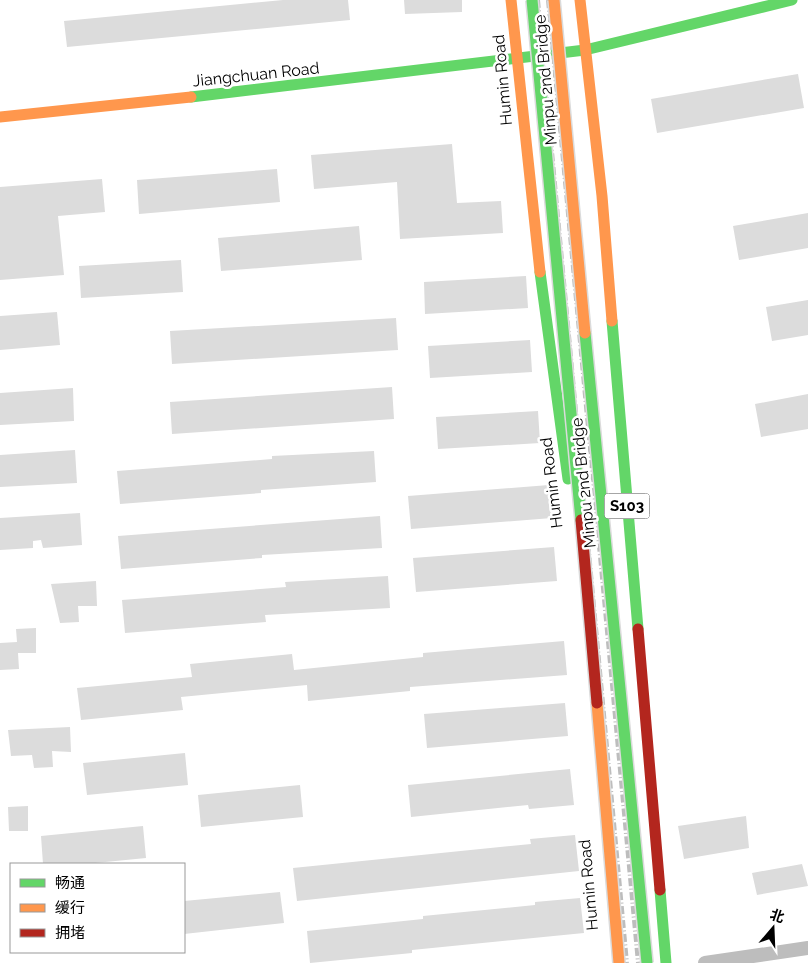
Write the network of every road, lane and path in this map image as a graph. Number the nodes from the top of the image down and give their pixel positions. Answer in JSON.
{"nodes":[{"id":1,"x":512,"y":0,"type":"edge"},
{"id":2,"x":532,"y":0,"type":"edge"},
{"id":3,"x":554,"y":0,"type":"edge"},
{"id":4,"x":580,"y":0,"type":"edge"},
{"id":5,"x":792,"y":0,"type":"edge"},
{"id":6,"x":585,"y":50,"type":"junction"},
{"id":7,"x":516,"y":60,"type":"junction"},
{"id":8,"x":0,"y":117,"type":"edge"},
{"id":9,"x":808,"y":948,"type":"edge"},
{"id":10,"x":611,"y":963,"type":"edge"},
{"id":11,"x":619,"y":963,"type":"edge"},
{"id":12,"x":647,"y":963,"type":"edge"},
{"id":13,"x":666,"y":963,"type":"edge"},
{"id":14,"x":705,"y":963,"type":"edge"}],
"edges":[{"from":1,"to":7,"type":"main road","name":"Humin Road"},
{"from":2,"to":11,"type":"main road","name":"Minpu 2nd Bridge","bridge":true},
{"from":3,"to":12,"type":"main road","name":"Minpu 2nd Bridge","bridge":true},
{"from":4,"to":6,"type":"main road","number":"S103"},
{"from":5,"to":6,"type":"main road","name":"Jiangchuan Road"},
{"from":6,"to":7,"type":"main road","name":"Jiangchuan Road"},
{"from":6,"to":13,"type":"main road","number":"S103"},
{"from":7,"to":8,"type":"main road","name":"Jiangchuan Road"},
{"from":7,"to":10,"type":"main road","name":"Humin Road"},
{"from":9,"to":14,"type":"street"}]}
